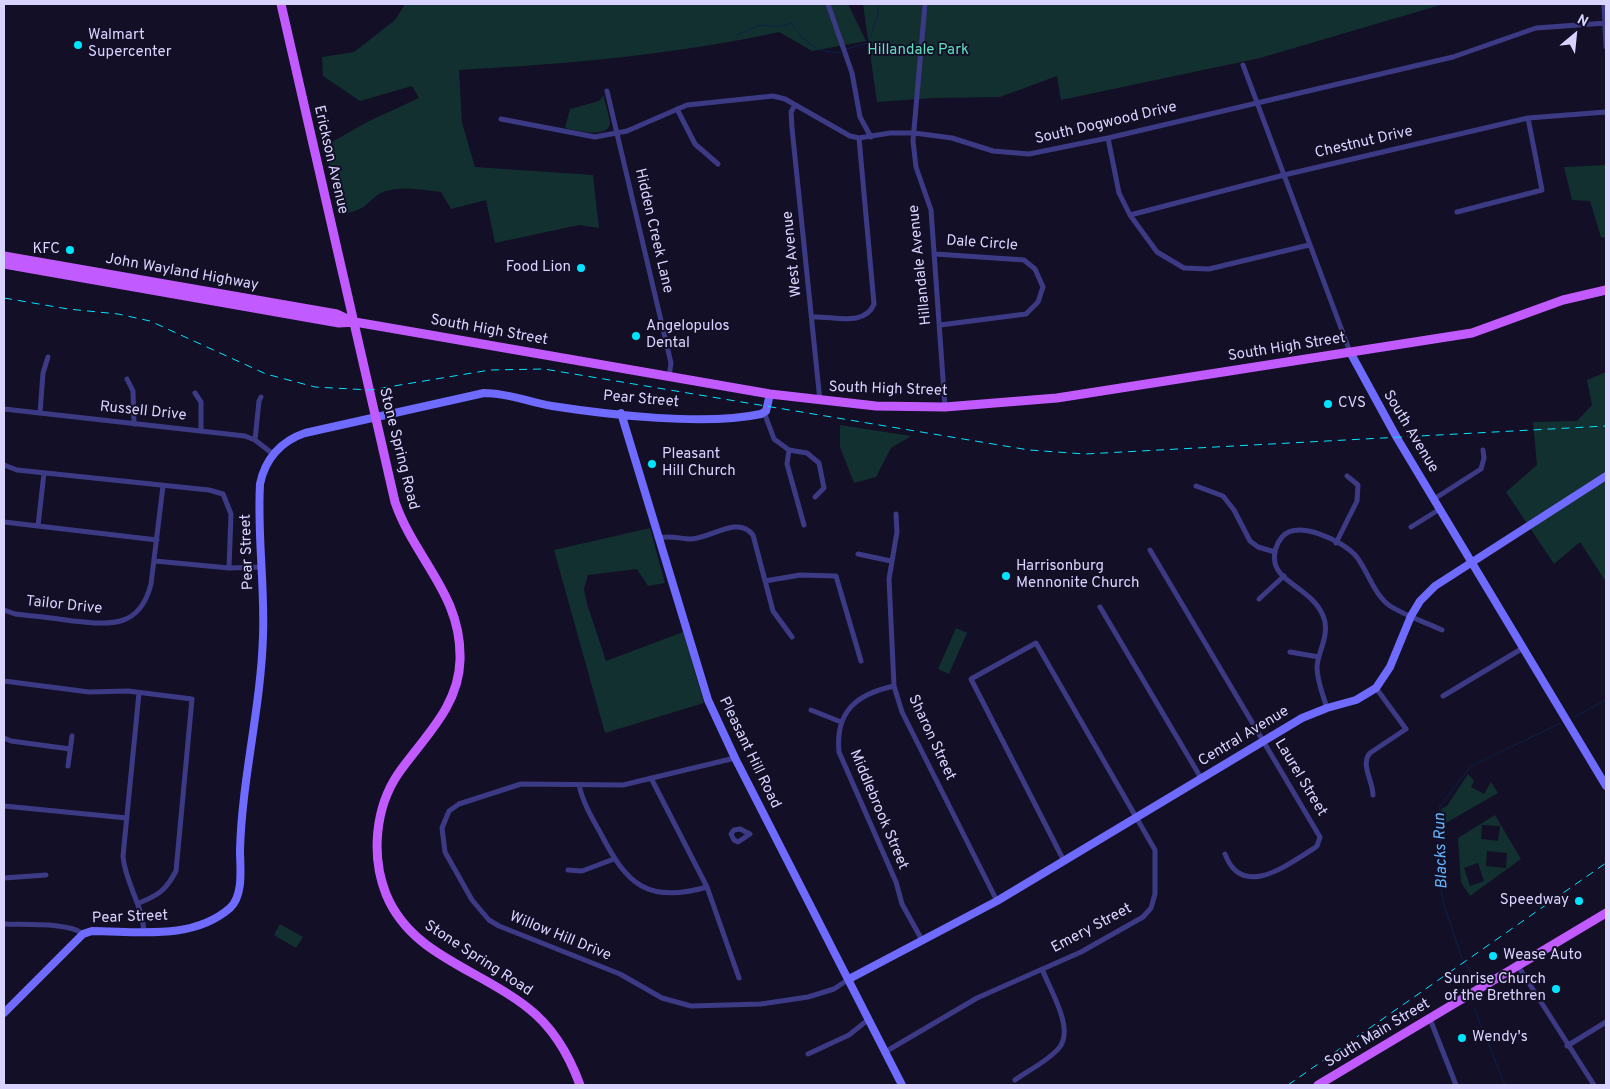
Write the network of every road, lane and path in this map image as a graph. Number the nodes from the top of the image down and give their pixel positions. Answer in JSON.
{"nodes":[{"id":1,"x":280,"y":4,"type":"edge"},
{"id":2,"x":828,"y":4,"type":"edge"},
{"id":3,"x":925,"y":4,"type":"edge"},
{"id":4,"x":1604,"y":4,"type":"edge"},
{"id":5,"x":1606,"y":23,"type":"edge"},
{"id":6,"x":1606,"y":47,"type":"edge"},
{"id":7,"x":1243,"y":65,"type":"dead end"},
{"id":8,"x":607,"y":91,"type":"dead end"},
{"id":9,"x":1257,"y":102,"type":"junction"},
{"id":10,"x":795,"y":105,"type":"junction"},
{"id":11,"x":677,"y":109,"type":"junction"},
{"id":12,"x":1606,"y":112,"type":"edge"},
{"id":13,"x":1528,"y":118,"type":"junction"},
{"id":14,"x":501,"y":119,"type":"dead end"},
{"id":15,"x":617,"y":134,"type":"junction"},
{"id":16,"x":914,"y":134,"type":"junction"},
{"id":17,"x":870,"y":137,"type":"junction"},
{"id":18,"x":859,"y":138,"type":"junction"},
{"id":19,"x":1108,"y":138,"type":"junction"},
{"id":20,"x":718,"y":164,"type":"dead end"},
{"id":21,"x":1284,"y":175,"type":"junction"},
{"id":22,"x":1457,"y":212,"type":"dead end"},
{"id":23,"x":1130,"y":215,"type":"junction"},
{"id":24,"x":1309,"y":245,"type":"junction"},
{"id":25,"x":935,"y":254,"type":"junction"},
{"id":26,"x":4,"y":256,"type":"edge"},
{"id":27,"x":4,"y":264,"type":"edge"},
{"id":28,"x":1606,"y":290,"type":"edge"},
{"id":29,"x":165,"y":292,"type":"joint"},
{"id":30,"x":813,"y":317,"type":"junction"},
{"id":31,"x":355,"y":322,"type":"junction"},
{"id":32,"x":940,"y":325,"type":"junction"},
{"id":33,"x":1350,"y":352,"type":"junction"},
{"id":34,"x":48,"y":357,"type":"dead end"},
{"id":35,"x":669,"y":377,"type":"junction"},
{"id":36,"x":127,"y":378,"type":"dead end"},
{"id":37,"x":195,"y":393,"type":"dead end"},
{"id":38,"x":770,"y":394,"type":"junction"},
{"id":39,"x":261,"y":397,"type":"dead end"},
{"id":40,"x":820,"y":402,"type":"junction"},
{"id":41,"x":945,"y":407,"type":"junction"},
{"id":42,"x":4,"y":409,"type":"edge"},
{"id":43,"x":764,"y":412,"type":"junction"},
{"id":44,"x":40,"y":413,"type":"junction"},
{"id":45,"x":621,"y":413,"type":"junction"},
{"id":46,"x":375,"y":417,"type":"junction"},
{"id":47,"x":134,"y":424,"type":"junction"},
{"id":48,"x":201,"y":431,"type":"junction"},
{"id":49,"x":255,"y":440,"type":"junction"},
{"id":50,"x":789,"y":450,"type":"junction"},
{"id":51,"x":1484,"y":450,"type":"dead end"},
{"id":52,"x":273,"y":454,"type":"junction"},
{"id":53,"x":4,"y":464,"type":"edge"},
{"id":54,"x":44,"y":473,"type":"junction"},
{"id":55,"x":1348,"y":476,"type":"dead end"},
{"id":56,"x":1606,"y":476,"type":"edge"},
{"id":57,"x":163,"y":486,"type":"junction"},
{"id":58,"x":1196,"y":486,"type":"dead end"},
{"id":59,"x":815,"y":497,"type":"dead end"},
{"id":60,"x":1434,"y":499,"type":"junction"},
{"id":61,"x":1440,"y":509,"type":"junction"},
{"id":62,"x":896,"y":514,"type":"dead end"},
{"id":63,"x":4,"y":522,"type":"edge"},
{"id":64,"x":804,"y":525,"type":"dead end"},
{"id":65,"x":38,"y":526,"type":"junction"},
{"id":66,"x":1412,"y":527,"type":"dead end"},
{"id":67,"x":657,"y":538,"type":"junction"},
{"id":68,"x":157,"y":540,"type":"junction"},
{"id":69,"x":1336,"y":543,"type":"junction"},
{"id":70,"x":1150,"y":550,"type":"dead end"},
{"id":71,"x":1275,"y":552,"type":"junction"},
{"id":72,"x":858,"y":554,"type":"dead end"},
{"id":73,"x":155,"y":561,"type":"junction"},
{"id":74,"x":891,"y":561,"type":"junction"},
{"id":75,"x":1471,"y":562,"type":"junction"},
{"id":76,"x":262,"y":567,"type":"junction"},
{"id":77,"x":229,"y":568,"type":"junction"},
{"id":78,"x":1284,"y":576,"type":"junction"},
{"id":79,"x":765,"y":581,"type":"junction"},
{"id":80,"x":1259,"y":599,"type":"dead end"},
{"id":81,"x":1100,"y":607,"type":"dead end"},
{"id":82,"x":4,"y":610,"type":"edge"},
{"id":83,"x":1411,"y":616,"type":"junction"},
{"id":84,"x":1442,"y":630,"type":"dead end"},
{"id":85,"x":792,"y":637,"type":"dead end"},
{"id":86,"x":1523,"y":648,"type":"junction"},
{"id":87,"x":1290,"y":652,"type":"dead end"},
{"id":88,"x":1319,"y":657,"type":"junction"},
{"id":89,"x":861,"y":661,"type":"dead end"},
{"id":90,"x":4,"y":681,"type":"edge"},
{"id":91,"x":894,"y":686,"type":"junction"},
{"id":92,"x":1376,"y":688,"type":"junction"},
{"id":93,"x":139,"y":693,"type":"junction"},
{"id":94,"x":1443,"y":696,"type":"dead end"},
{"id":95,"x":1327,"y":708,"type":"junction"},
{"id":96,"x":811,"y":710,"type":"dead end"},
{"id":97,"x":841,"y":722,"type":"junction"},
{"id":98,"x":72,"y":736,"type":"dead end"},
{"id":99,"x":4,"y":738,"type":"edge"},
{"id":100,"x":1264,"y":741,"type":"junction"},
{"id":101,"x":70,"y":749,"type":"junction"},
{"id":102,"x":734,"y":758,"type":"junction"},
{"id":103,"x":68,"y":766,"type":"dead end"},
{"id":104,"x":651,"y":778,"type":"junction"},
{"id":105,"x":1201,"y":778,"type":"junction"},
{"id":106,"x":580,"y":785,"type":"junction"},
{"id":107,"x":1606,"y":786,"type":"edge"},
{"id":108,"x":1373,"y":795,"type":"dead end"},
{"id":109,"x":4,"y":806,"type":"edge"},
{"id":110,"x":1137,"y":817,"type":"junction"},
{"id":111,"x":127,"y":818,"type":"junction"},
{"id":112,"x":1225,"y":854,"type":"dead end"},
{"id":113,"x":614,"y":859,"type":"junction"},
{"id":114,"x":1064,"y":861,"type":"junction"},
{"id":115,"x":568,"y":870,"type":"dead end"},
{"id":116,"x":46,"y":875,"type":"dead end"},
{"id":117,"x":4,"y":878,"type":"edge"},
{"id":118,"x":707,"y":887,"type":"junction"},
{"id":119,"x":997,"y":901,"type":"junction"},
{"id":120,"x":139,"y":903,"type":"junction"},
{"id":121,"x":1606,"y":912,"type":"edge"},
{"id":122,"x":4,"y":924,"type":"edge"},
{"id":123,"x":144,"y":933,"type":"junction"},
{"id":124,"x":84,"y":934,"type":"junction"},
{"id":125,"x":922,"y":940,"type":"junction"},
{"id":126,"x":1518,"y":966,"type":"junction"},
{"id":127,"x":1042,"y":969,"type":"junction"},
{"id":128,"x":739,"y":978,"type":"dead end"},
{"id":129,"x":849,"y":978,"type":"junction"},
{"id":130,"x":4,"y":1013,"type":"edge"},
{"id":131,"x":870,"y":1019,"type":"junction"},
{"id":132,"x":1430,"y":1019,"type":"junction"},
{"id":133,"x":1606,"y":1022,"type":"edge"},
{"id":134,"x":1567,"y":1046,"type":"junction"},
{"id":135,"x":886,"y":1052,"type":"junction"},
{"id":136,"x":808,"y":1054,"type":"dead end"},
{"id":137,"x":1015,"y":1080,"type":"dead end"},
{"id":138,"x":580,"y":1085,"type":"edge"},
{"id":139,"x":902,"y":1085,"type":"edge"},
{"id":140,"x":1318,"y":1085,"type":"edge"},
{"id":141,"x":1456,"y":1085,"type":"edge"},
{"id":142,"x":1594,"y":1085,"type":"edge"}],
"edges":[{"from":1,"to":31,"type":"main road","name":"Erickson Avenue"},
{"from":2,"to":17,"type":"street"},
{"from":3,"to":16,"type":"street","name":"Hillandale Avenue"},
{"from":4,"to":5,"type":"street"},
{"from":5,"to":6,"type":"street"},
{"from":5,"to":9,"type":"street","name":"South Dogwood Drive"},
{"from":7,"to":9,"type":"street","name":"South Avenue"},
{"from":8,"to":15,"type":"street","name":"Hidden Creek Lane"},
{"from":9,"to":19,"type":"street","name":"South Dogwood Drive"},
{"from":9,"to":21,"type":"street","name":"South Avenue"},
{"from":10,"to":11,"type":"street","name":"South Dogwood Drive"},
{"from":10,"to":18,"type":"street","name":"South Dogwood Drive"},
{"from":10,"to":30,"type":"street","name":"West Avenue"},
{"from":11,"to":15,"type":"street","name":"South Dogwood Drive"},
{"from":11,"to":20,"type":"street"},
{"from":12,"to":13,"type":"street","name":"Chestnut Drive"},
{"from":13,"to":21,"type":"street","name":"Chestnut Drive"},
{"from":13,"to":22,"type":"street"},
{"from":14,"to":15,"type":"street","name":"South Dogwood Drive"},
{"from":15,"to":35,"type":"street","name":"Hidden Creek Lane"},
{"from":16,"to":17,"type":"street","name":"South Dogwood Drive"},
{"from":16,"to":19,"type":"street","name":"South Dogwood Drive"},
{"from":16,"to":25,"type":"street","name":"Hillandale Avenue"},
{"from":17,"to":18,"type":"street","name":"South Dogwood Drive"},
{"from":18,"to":30,"type":"street"},
{"from":19,"to":23,"type":"street"},
{"from":21,"to":23,"type":"street","name":"Chestnut Drive"},
{"from":21,"to":24,"type":"street","name":"South Avenue"},
{"from":23,"to":24,"type":"street"},
{"from":24,"to":33,"type":"street","name":"South Avenue"},
{"from":25,"to":32,"type":"street","name":"Hillandale Avenue"},
{"from":25,"to":32,"type":"street","name":"Dale Circle"},
{"from":26,"to":31,"type":"main road","name":"John Wayland Highway"},
{"from":27,"to":29,"type":"main road","name":"John Wayland Highway"},
{"from":28,"to":33,"type":"main road","name":"South High Street"},
{"from":29,"to":31,"type":"main road","name":"South High Street"},
{"from":30,"to":40,"type":"street","name":"West Avenue"},
{"from":31,"to":35,"type":"main road","name":"South High Street"},
{"from":31,"to":46,"type":"main road","name":"Stone Spring Road"},
{"from":32,"to":41,"type":"street","name":"Hillandale Avenue"},
{"from":33,"to":41,"type":"main road","name":"South High Street"},
{"from":33,"to":60,"type":"street","name":"South Avenue"},
{"from":34,"to":44,"type":"street"},
{"from":35,"to":38,"type":"main road","name":"South High Street"},
{"from":36,"to":47,"type":"street"},
{"from":37,"to":48,"type":"street"},
{"from":38,"to":40,"type":"main road","name":"South High Street"},
{"from":38,"to":43,"type":"street"},
{"from":39,"to":49,"type":"street"},
{"from":40,"to":41,"type":"main road","name":"South High Street"},
{"from":42,"to":44,"type":"street","name":"Russell Drive"},
{"from":43,"to":45,"type":"street","name":"Pear Street"},
{"from":43,"to":50,"type":"street"},
{"from":44,"to":47,"type":"street","name":"Russell Drive"},
{"from":45,"to":46,"type":"street","name":"Pear Street"},
{"from":45,"to":67,"type":"street","name":"Pleasant Hill Road"},
{"from":46,"to":52,"type":"street","name":"Pear Street"},
{"from":46,"to":138,"type":"main road","name":"Stone Spring Road"},
{"from":47,"to":48,"type":"street","name":"Russell Drive"},
{"from":48,"to":49,"type":"street","name":"Russell Drive"},
{"from":49,"to":52,"type":"street","name":"Russell Drive"},
{"from":50,"to":59,"type":"street"},
{"from":50,"to":64,"type":"street"},
{"from":51,"to":60,"type":"street"},
{"from":52,"to":76,"type":"street","name":"Pear Street"},
{"from":53,"to":54,"type":"street"},
{"from":54,"to":57,"type":"street"},
{"from":54,"to":65,"type":"street"},
{"from":55,"to":69,"type":"street"},
{"from":56,"to":75,"type":"street","name":"Central Avenue"},
{"from":57,"to":68,"type":"street","name":"Tailor Drive"},
{"from":57,"to":77,"type":"street"},
{"from":58,"to":71,"type":"street"},
{"from":60,"to":61,"type":"street","name":"South Avenue"},
{"from":61,"to":66,"type":"street"},
{"from":61,"to":75,"type":"street","name":"South Avenue"},
{"from":62,"to":74,"type":"street","name":"Sharon Street"},
{"from":63,"to":65,"type":"street"},
{"from":65,"to":68,"type":"street"},
{"from":67,"to":79,"type":"street"},
{"from":67,"to":102,"type":"street","name":"Pleasant Hill Road"},
{"from":68,"to":73,"type":"street","name":"Tailor Drive"},
{"from":69,"to":71,"type":"street"},
{"from":69,"to":83,"type":"street"},
{"from":70,"to":100,"type":"street","name":"Laurel Street"},
{"from":71,"to":78,"type":"street"},
{"from":72,"to":74,"type":"street"},
{"from":73,"to":77,"type":"street"},
{"from":73,"to":82,"type":"street","name":"Tailor Drive"},
{"from":74,"to":91,"type":"street","name":"Sharon Street"},
{"from":75,"to":83,"type":"street","name":"Central Avenue"},
{"from":75,"to":86,"type":"street","name":"South Avenue"},
{"from":76,"to":77,"type":"street"},
{"from":76,"to":123,"type":"street","name":"Pear Street"},
{"from":78,"to":80,"type":"street"},
{"from":78,"to":88,"type":"street"},
{"from":79,"to":85,"type":"street"},
{"from":79,"to":89,"type":"street"},
{"from":81,"to":105,"type":"street"},
{"from":83,"to":84,"type":"street"},
{"from":83,"to":92,"type":"street","name":"Central Avenue"},
{"from":86,"to":94,"type":"street"},
{"from":86,"to":107,"type":"street","name":"South Avenue"},
{"from":87,"to":88,"type":"street"},
{"from":88,"to":95,"type":"street"},
{"from":90,"to":93,"type":"street"},
{"from":91,"to":97,"type":"street"},
{"from":91,"to":119,"type":"street","name":"Sharon Street"},
{"from":92,"to":95,"type":"street","name":"Central Avenue"},
{"from":92,"to":108,"type":"street"},
{"from":93,"to":111,"type":"street"},
{"from":93,"to":120,"type":"street"},
{"from":95,"to":100,"type":"street","name":"Central Avenue"},
{"from":96,"to":97,"type":"street"},
{"from":97,"to":125,"type":"street","name":"Middlebrook Street"},
{"from":98,"to":101,"type":"street"},
{"from":99,"to":101,"type":"street"},
{"from":100,"to":105,"type":"street","name":"Central Avenue"},
{"from":100,"to":112,"type":"street","name":"Laurel Street"},
{"from":101,"to":103,"type":"street"},
{"from":102,"to":104,"type":"street","name":"Willow Hill Drive"},
{"from":102,"to":129,"type":"street","name":"Pleasant Hill Road"},
{"from":104,"to":106,"type":"street","name":"Willow Hill Drive"},
{"from":104,"to":118,"type":"street"},
{"from":105,"to":110,"type":"street","name":"Central Avenue"},
{"from":106,"to":113,"type":"street"},
{"from":106,"to":129,"type":"street","name":"Willow Hill Drive"},
{"from":109,"to":111,"type":"street"},
{"from":110,"to":114,"type":"street","name":"Central Avenue"},
{"from":110,"to":114,"type":"street","name":"Emery Street"},
{"from":110,"to":127,"type":"street","name":"Emery Street"},
{"from":111,"to":120,"type":"street"},
{"from":113,"to":115,"type":"street"},
{"from":113,"to":118,"type":"street"},
{"from":114,"to":119,"type":"street","name":"Central Avenue"},
{"from":116,"to":117,"type":"street"},
{"from":118,"to":128,"type":"street"},
{"from":119,"to":125,"type":"street","name":"Central Avenue"},
{"from":120,"to":123,"type":"street"},
{"from":121,"to":126,"type":"main road","name":"South Main Street"},
{"from":122,"to":124,"type":"street"},
{"from":123,"to":124,"type":"street","name":"Pear Street"},
{"from":124,"to":130,"type":"street","name":"Pear Street"},
{"from":125,"to":129,"type":"street","name":"Central Avenue"},
{"from":126,"to":132,"type":"main road","name":"South Main Street"},
{"from":126,"to":134,"type":"street"},
{"from":127,"to":135,"type":"street","name":"Emery Street"},
{"from":127,"to":137,"type":"street"},
{"from":129,"to":131,"type":"street","name":"Pleasant Hill Road"},
{"from":131,"to":135,"type":"street","name":"Pleasant Hill Road"},
{"from":131,"to":136,"type":"street"},
{"from":132,"to":140,"type":"main road","name":"South Main Street"},
{"from":132,"to":141,"type":"street"},
{"from":133,"to":134,"type":"street"},
{"from":134,"to":142,"type":"street"},
{"from":135,"to":139,"type":"street","name":"Pleasant Hill Road"}]}
